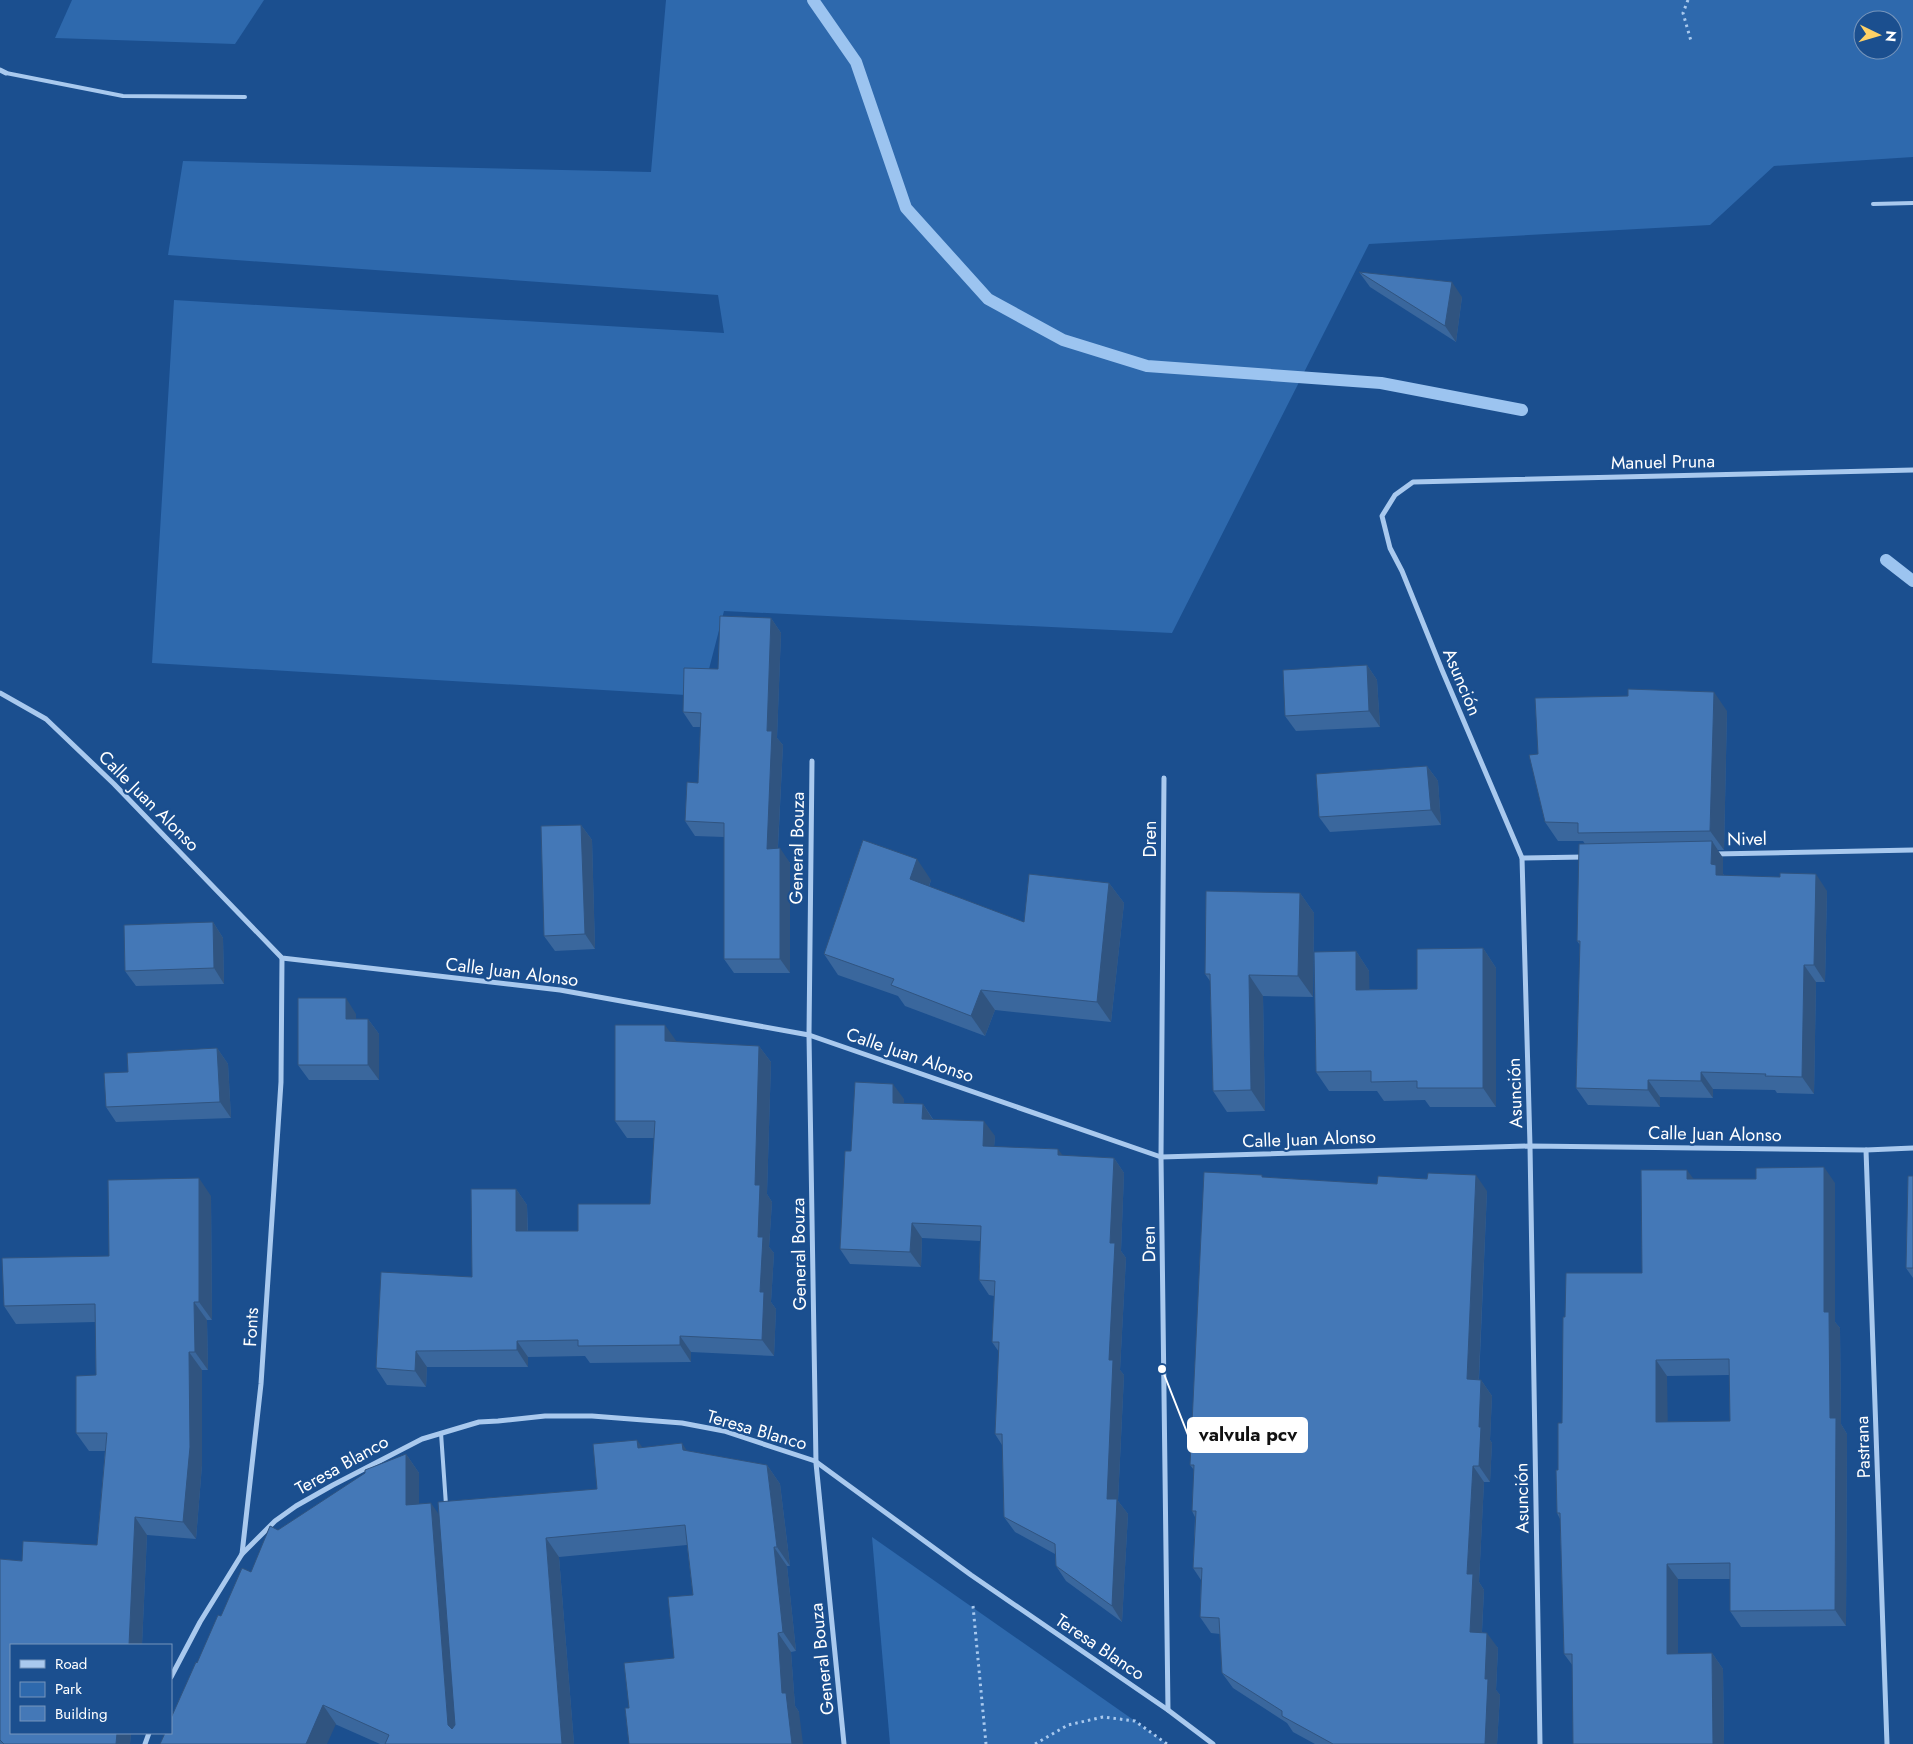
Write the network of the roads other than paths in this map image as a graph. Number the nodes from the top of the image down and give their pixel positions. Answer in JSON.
{"nodes":[{"id":1,"x":0,"y":70,"type":"edge"},
{"id":2,"x":6,"y":73,"type":"joint"},
{"id":3,"x":245,"y":97,"type":"dead end"},
{"id":4,"x":1913,"y":203,"type":"edge"},
{"id":5,"x":1873,"y":204,"type":"dead end"},
{"id":6,"x":1913,"y":470,"type":"edge"},
{"id":7,"x":1413,"y":482,"type":"joint"},
{"id":8,"x":0,"y":692,"type":"edge"},
{"id":9,"x":812,"y":762,"type":"dead end"},
{"id":10,"x":1164,"y":778,"type":"dead end"},
{"id":11,"x":1913,"y":850,"type":"edge"},
{"id":12,"x":1708,"y":854,"type":"edge"},
{"id":13,"x":1590,"y":856,"type":"edge"},
{"id":14,"x":1522,"y":858,"type":"junction"},
{"id":15,"x":282,"y":958,"type":"junction"},
{"id":16,"x":809,"y":1035,"type":"junction"},
{"id":17,"x":1530,"y":1146,"type":"junction"},
{"id":18,"x":1913,"y":1148,"type":"edge"},
{"id":19,"x":1866,"y":1150,"type":"junction"},
{"id":20,"x":1162,"y":1158,"type":"junction"},
{"id":21,"x":441,"y":1433,"type":"junction"},
{"id":22,"x":816,"y":1463,"type":"junction"},
{"id":23,"x":447,"y":1511,"type":"edge"},
{"id":24,"x":242,"y":1554,"type":"junction"},
{"id":25,"x":172,"y":1676,"type":"edge"},
{"id":26,"x":1168,"y":1710,"type":"junction"},
{"id":27,"x":844,"y":1744,"type":"edge"},
{"id":28,"x":1213,"y":1744,"type":"edge"},
{"id":29,"x":1540,"y":1744,"type":"edge"},
{"id":30,"x":1887,"y":1744,"type":"edge"}],
"edges":[{"from":1,"to":2,"type":"street"},
{"from":2,"to":3,"type":"lane"},
{"from":4,"to":5,"type":"lane"},
{"from":6,"to":7,"type":"street","name":"Manuel Pruna"},
{"from":7,"to":14,"type":"street","name":"Asunción"},
{"from":8,"to":15,"type":"street","name":"Calle Juan Alonso"},
{"from":9,"to":16,"type":"street","name":"General Bouza"},
{"from":10,"to":20,"type":"street","name":"Dren"},
{"from":11,"to":12,"type":"street","name":"Nivel"},
{"from":13,"to":14,"type":"street"},
{"from":14,"to":17,"type":"street","name":"Asunción"},
{"from":15,"to":16,"type":"street","name":"Calle Juan Alonso"},
{"from":15,"to":24,"type":"street","name":"Fonts"},
{"from":16,"to":20,"type":"street","name":"Calle Juan Alonso"},
{"from":16,"to":22,"type":"street","name":"General Bouza"},
{"from":17,"to":19,"type":"street","name":"Calle Juan Alonso"},
{"from":17,"to":20,"type":"street","name":"Calle Juan Alonso"},
{"from":17,"to":29,"type":"street","name":"Asunción"},
{"from":18,"to":19,"type":"street","name":"Calle Juan Alonso"},
{"from":19,"to":30,"type":"street","name":"Pastrana"},
{"from":20,"to":26,"type":"street","name":"Dren"},
{"from":21,"to":22,"type":"street","name":"Teresa Blanco"},
{"from":21,"to":23,"type":"lane"},
{"from":21,"to":24,"type":"street","name":"Teresa Blanco"},
{"from":22,"to":26,"type":"street","name":"Teresa Blanco"},
{"from":22,"to":27,"type":"street","name":"General Bouza"},
{"from":24,"to":25,"type":"street","name":"Fonts"},
{"from":26,"to":28,"type":"street","name":"Teresa Blanco"}]}
